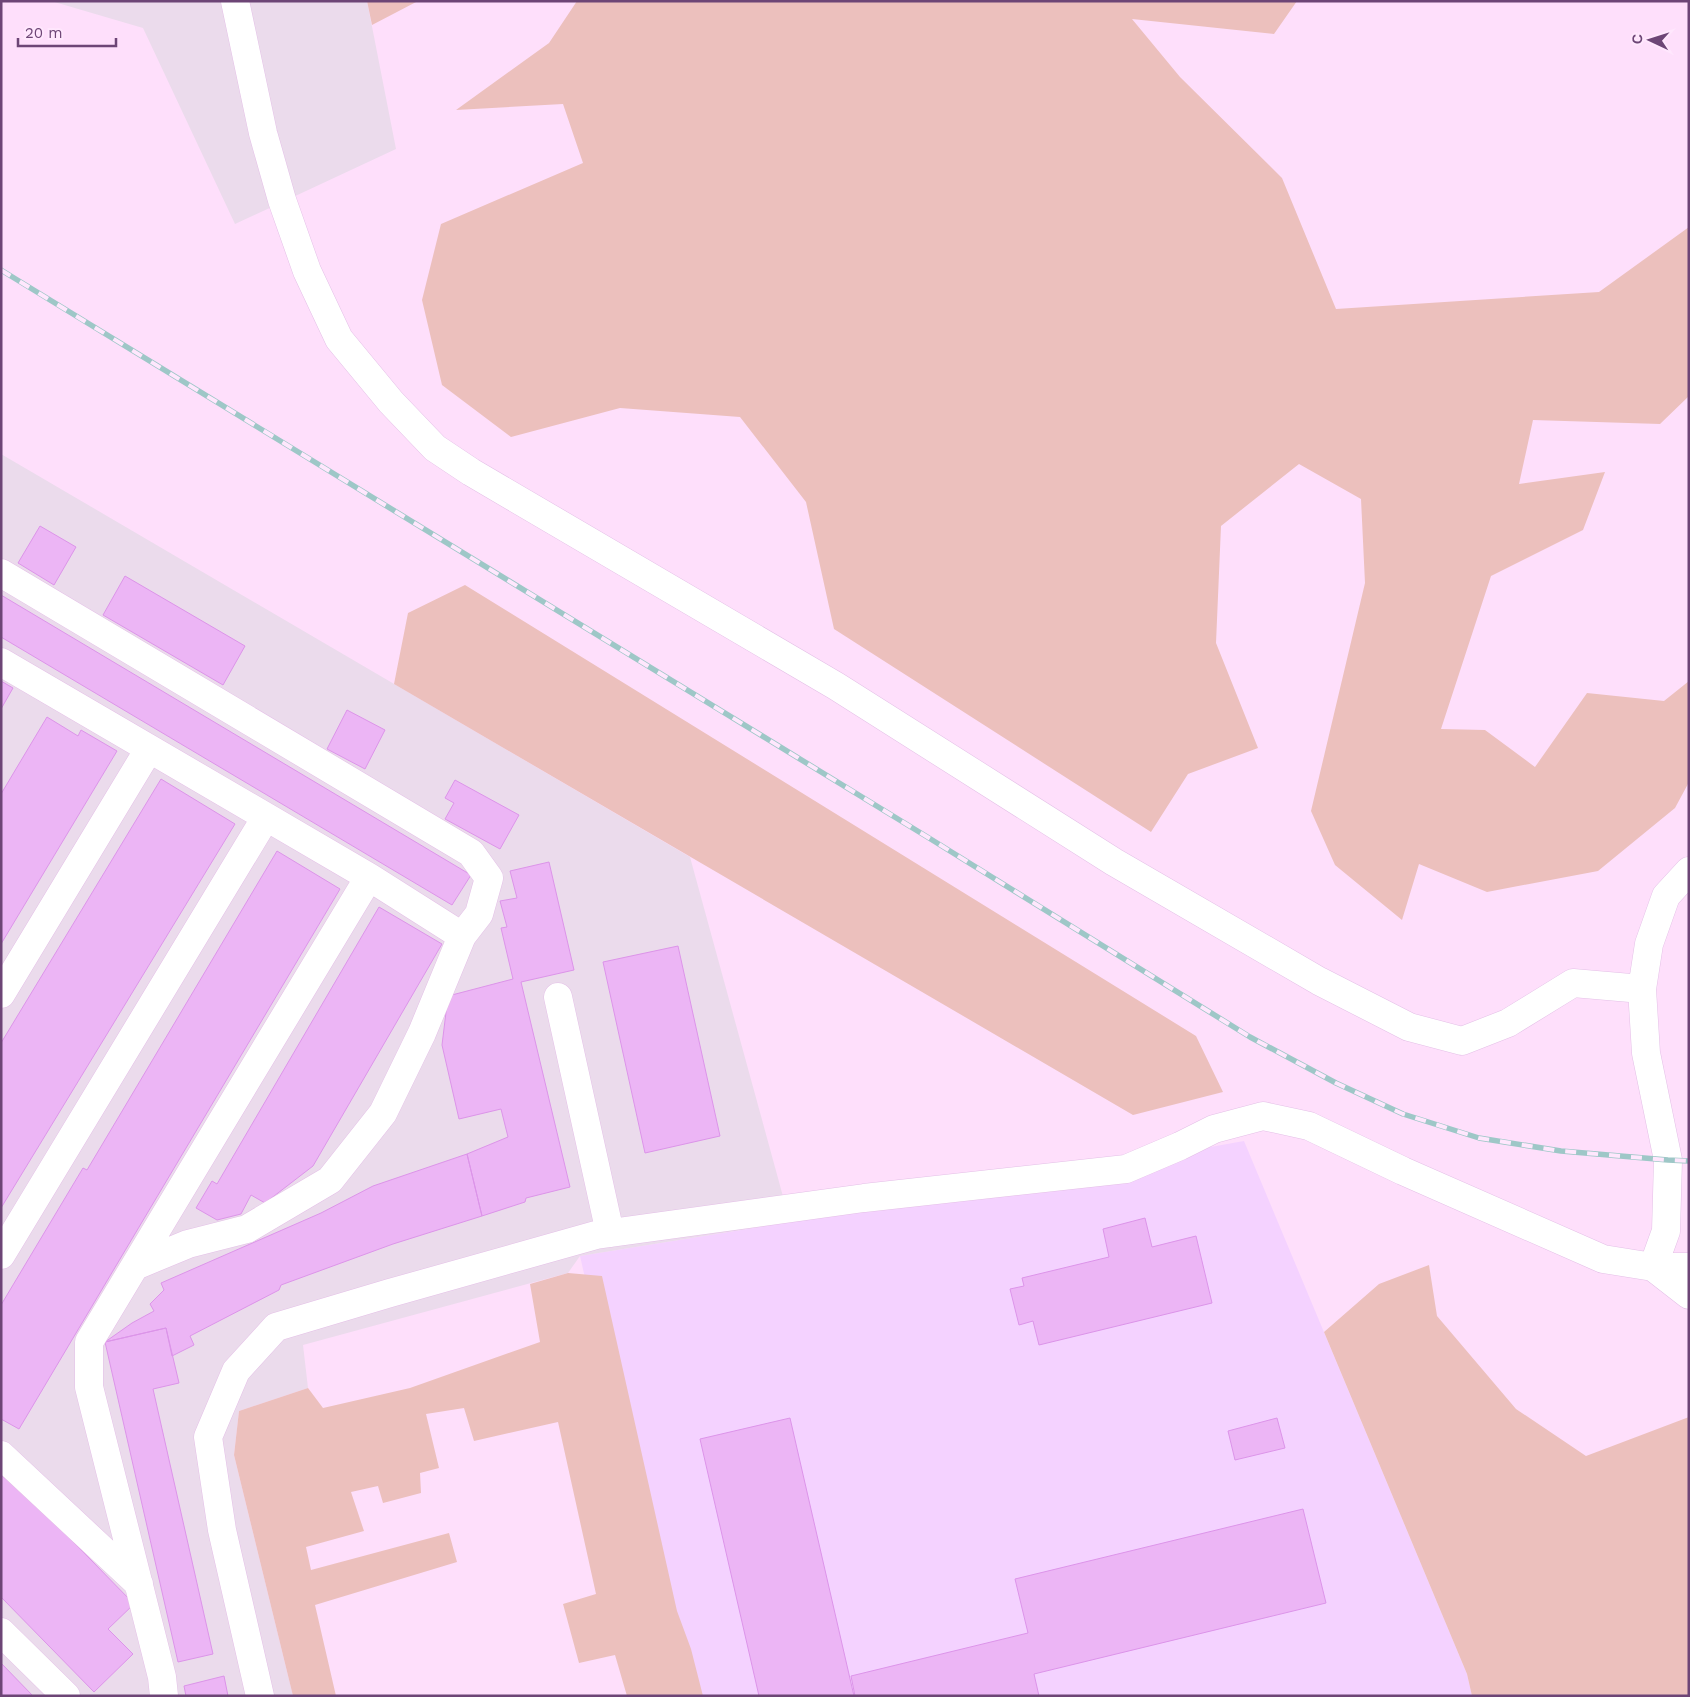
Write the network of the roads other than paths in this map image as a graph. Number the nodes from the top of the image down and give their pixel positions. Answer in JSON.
{"nodes":[{"id":1,"x":235,"y":1,"type":"edge"},
{"id":2,"x":1,"y":573,"type":"edge"},
{"id":3,"x":1,"y":662,"type":"edge"},
{"id":4,"x":149,"y":749,"type":"junction"},
{"id":5,"x":266,"y":817,"type":"junction"},
{"id":6,"x":1689,"y":871,"type":"edge"},
{"id":7,"x":369,"y":877,"type":"junction"},
{"id":8,"x":462,"y":936,"type":"junction"},
{"id":9,"x":1642,"y":989,"type":"junction"},
{"id":10,"x":1,"y":994,"type":"edge"},
{"id":11,"x":558,"y":997,"type":"dead end"},
{"id":12,"x":610,"y":1233,"type":"junction"},
{"id":13,"x":1,"y":1255,"type":"edge"},
{"id":14,"x":135,"y":1266,"type":"junction"},
{"id":15,"x":1653,"y":1267,"type":"junction"},
{"id":16,"x":1689,"y":1267,"type":"edge"},
{"id":17,"x":1689,"y":1295,"type":"edge"},
{"id":18,"x":1,"y":1455,"type":"edge"},
{"id":19,"x":139,"y":1584,"type":"junction"},
{"id":20,"x":1,"y":1632,"type":"edge"},
{"id":21,"x":66,"y":1696,"type":"edge"},
{"id":22,"x":164,"y":1696,"type":"edge"},
{"id":23,"x":260,"y":1696,"type":"edge"}],
"edges":[{"from":1,"to":9,"type":"street"},
{"from":2,"to":8,"type":"street"},
{"from":3,"to":4,"type":"street"},
{"from":4,"to":5,"type":"street"},
{"from":4,"to":10,"type":"street"},
{"from":5,"to":7,"type":"street"},
{"from":5,"to":13,"type":"street"},
{"from":6,"to":9,"type":"street"},
{"from":7,"to":8,"type":"street"},
{"from":7,"to":14,"type":"street"},
{"from":8,"to":14,"type":"street"},
{"from":9,"to":15,"type":"street"},
{"from":11,"to":12,"type":"street"},
{"from":12,"to":15,"type":"street"},
{"from":12,"to":23,"type":"street"},
{"from":14,"to":19,"type":"street"},
{"from":15,"to":16,"type":"street"},
{"from":15,"to":17,"type":"street"},
{"from":18,"to":19,"type":"street"},
{"from":19,"to":22,"type":"street"},
{"from":20,"to":21,"type":"street"}]}
